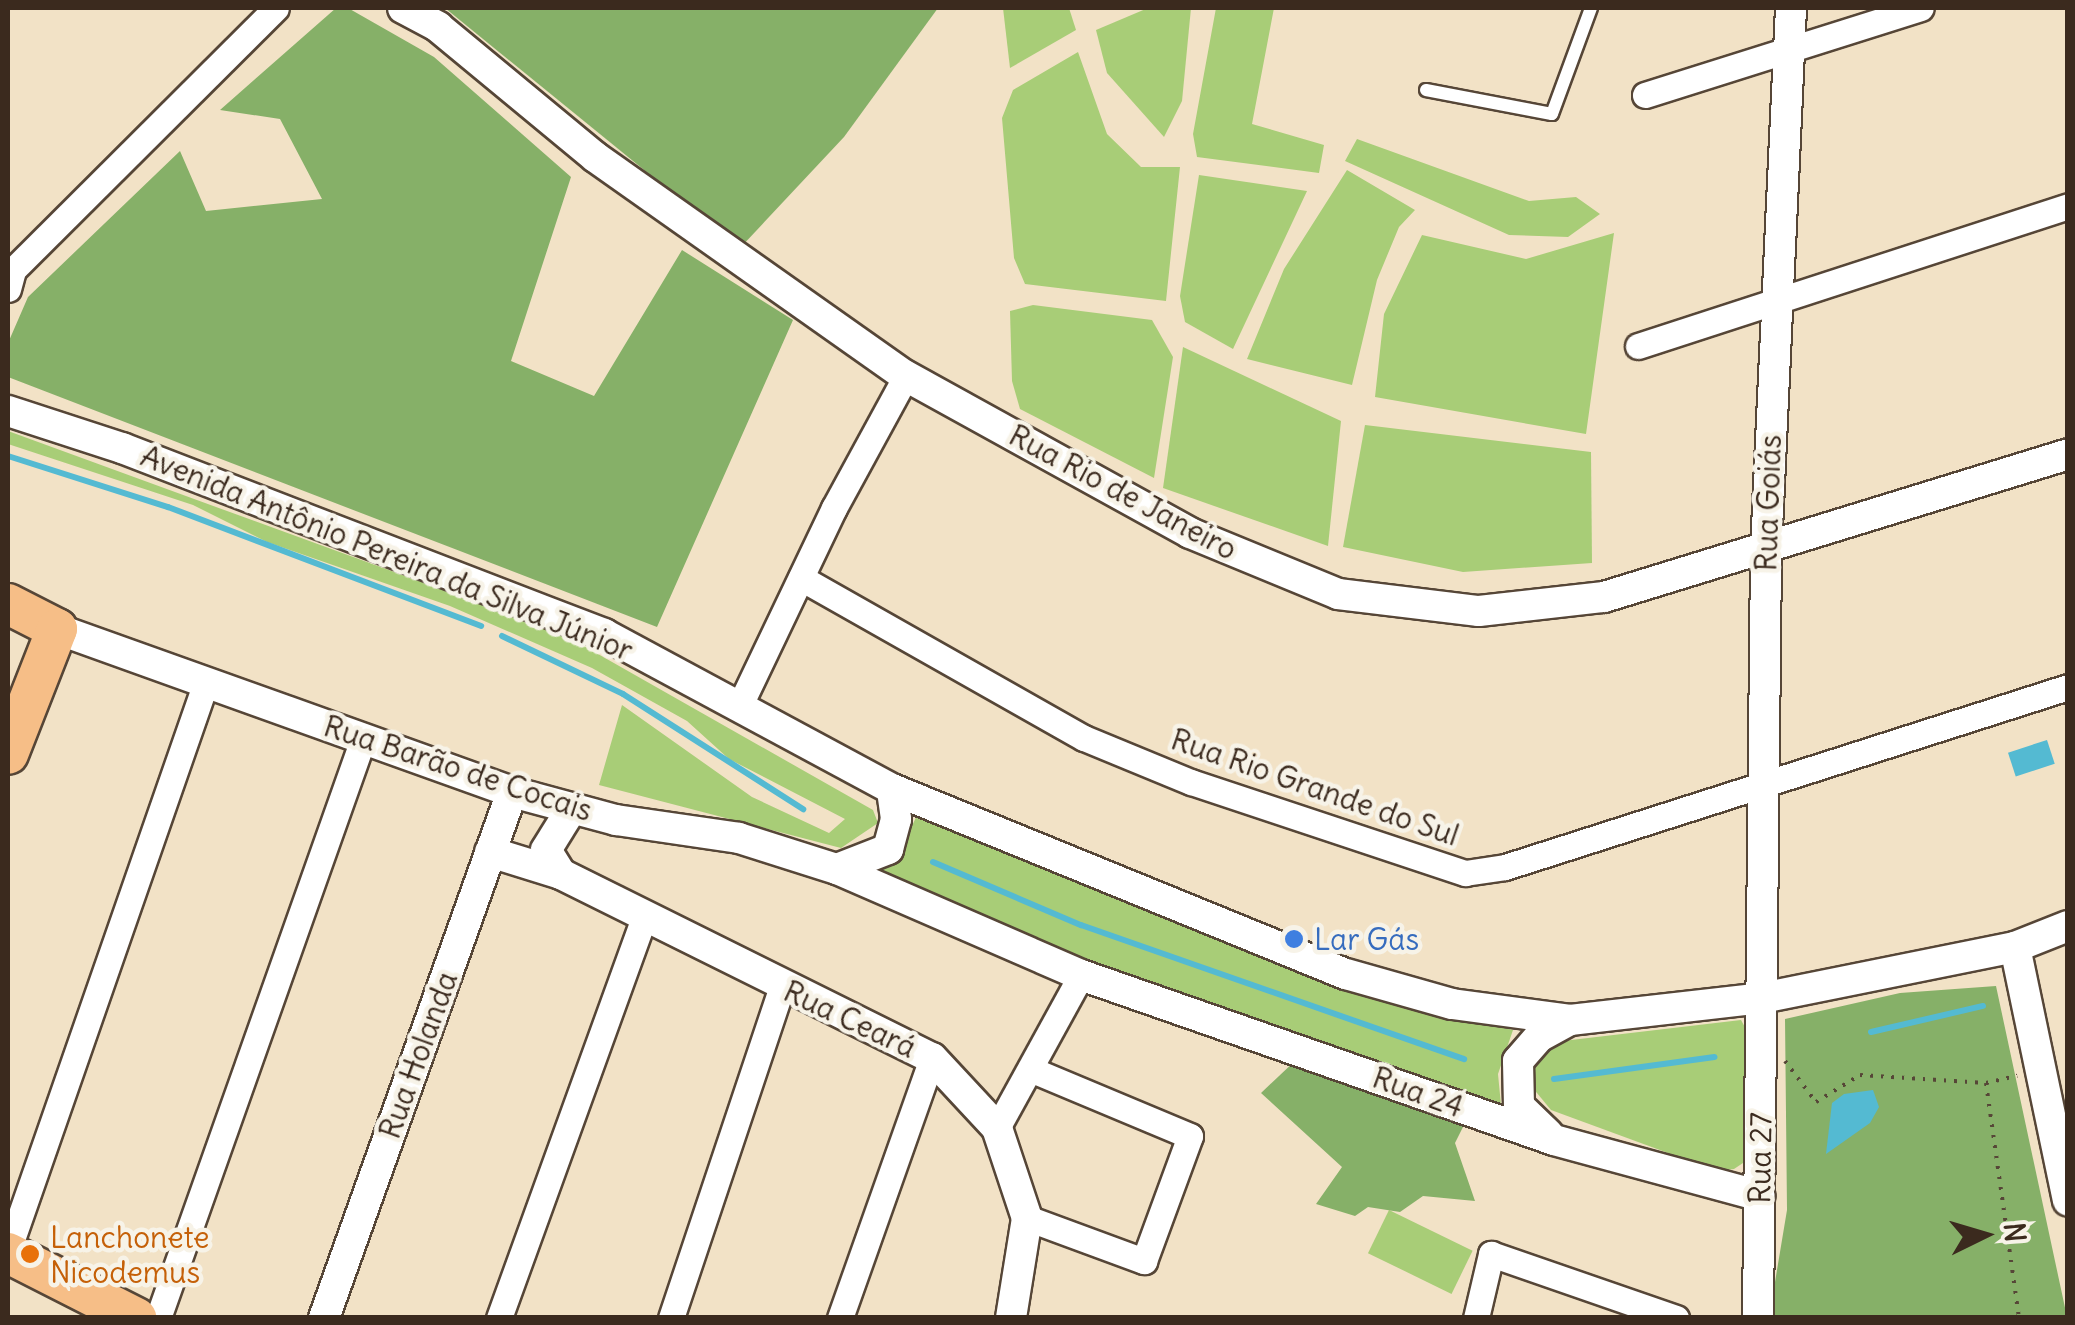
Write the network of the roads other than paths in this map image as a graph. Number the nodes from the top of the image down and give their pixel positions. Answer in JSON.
{"nodes":[{"id":1,"x":276,"y":8,"type":"edge"},
{"id":2,"x":403,"y":8,"type":"edge"},
{"id":3,"x":1591,"y":8,"type":"edge"},
{"id":4,"x":1791,"y":8,"type":"edge"},
{"id":5,"x":1921,"y":8,"type":"edge"},
{"id":6,"x":1789,"y":47,"type":"junction"},
{"id":7,"x":1426,"y":90,"type":"dead end"},
{"id":8,"x":1645,"y":95,"type":"dead end"},
{"id":9,"x":2068,"y":206,"type":"edge"},
{"id":10,"x":8,"y":289,"type":"edge"},
{"id":11,"x":1776,"y":296,"type":"junction"},
{"id":12,"x":1638,"y":346,"type":"dead end"},
{"id":13,"x":906,"y":376,"type":"junction"},
{"id":14,"x":8,"y":411,"type":"edge"},
{"id":15,"x":2068,"y":454,"type":"edge"},
{"id":16,"x":1766,"y":550,"type":"junction"},
{"id":17,"x":801,"y":578,"type":"junction"},
{"id":18,"x":8,"y":604,"type":"edge"},
{"id":19,"x":57,"y":629,"type":"junction"},
{"id":20,"x":206,"y":682,"type":"junction"},
{"id":21,"x":2068,"y":688,"type":"edge"},
{"id":22,"x":739,"y":707,"type":"junction"},
{"id":23,"x":363,"y":739,"type":"junction"},
{"id":24,"x":8,"y":754,"type":"edge"},
{"id":25,"x":1764,"y":782,"type":"junction"},
{"id":26,"x":892,"y":789,"type":"junction"},
{"id":27,"x":512,"y":792,"type":"junction"},
{"id":28,"x":572,"y":808,"type":"junction"},
{"id":29,"x":490,"y":852,"type":"junction"},
{"id":30,"x":838,"y":869,"type":"junction"},
{"id":31,"x":561,"y":874,"type":"junction"},
{"id":32,"x":646,"y":914,"type":"junction"},
{"id":33,"x":2068,"y":926,"type":"edge"},
{"id":34,"x":2016,"y":947,"type":"junction"},
{"id":35,"x":1082,"y":975,"type":"junction"},
{"id":36,"x":782,"y":987,"type":"junction"},
{"id":37,"x":1762,"y":998,"type":"junction"},
{"id":38,"x":1570,"y":1020,"type":"junction"},
{"id":39,"x":932,"y":1058,"type":"junction"},
{"id":40,"x":1032,"y":1070,"type":"junction"},
{"id":41,"x":996,"y":1128,"type":"junction"},
{"id":42,"x":1554,"y":1140,"type":"junction"},
{"id":43,"x":1760,"y":1196,"type":"junction"},
{"id":44,"x":2068,"y":1201,"type":"edge"},
{"id":45,"x":1027,"y":1218,"type":"junction"},
{"id":46,"x":8,"y":1252,"type":"edge"},
{"id":47,"x":135,"y":1316,"type":"edge"},
{"id":48,"x":324,"y":1318,"type":"edge"},
{"id":49,"x":498,"y":1318,"type":"edge"},
{"id":50,"x":670,"y":1318,"type":"edge"},
{"id":51,"x":840,"y":1318,"type":"edge"},
{"id":52,"x":1011,"y":1318,"type":"edge"},
{"id":53,"x":1476,"y":1318,"type":"edge"},
{"id":54,"x":1676,"y":1318,"type":"edge"},
{"id":55,"x":1758,"y":1318,"type":"edge"}],
"edges":[{"from":1,"to":10,"type":"street"},
{"from":2,"to":13,"type":"street","name":"Rua Rio de Janeiro"},
{"from":3,"to":7,"type":"lane"},
{"from":4,"to":6,"type":"street","name":"Rua Goiás"},
{"from":5,"to":6,"type":"street"},
{"from":6,"to":8,"type":"street"},
{"from":6,"to":11,"type":"street","name":"Rua Goiás"},
{"from":9,"to":11,"type":"street"},
{"from":11,"to":12,"type":"street"},
{"from":11,"to":16,"type":"street","name":"Rua Goiás"},
{"from":13,"to":16,"type":"street","name":"Rua Rio de Janeiro"},
{"from":13,"to":17,"type":"street"},
{"from":14,"to":22,"type":"street","name":"Avenida Antônio Pereira da Silva Júnior"},
{"from":15,"to":16,"type":"street","name":"Rua Rio de Janeiro"},
{"from":16,"to":25,"type":"street","name":"Rua Goiás"},
{"from":17,"to":22,"type":"street"},
{"from":17,"to":25,"type":"street","name":"Rua Rio Grande do Sul"},
{"from":18,"to":19,"type":"main road","name":"Rua Barão de Cocais"},
{"from":19,"to":20,"type":"street","name":"Rua Barão de Cocais"},
{"from":19,"to":24,"type":"main road"},
{"from":20,"to":23,"type":"street","name":"Rua Barão de Cocais"},
{"from":20,"to":46,"type":"street"},
{"from":21,"to":25,"type":"street","name":"Rua Rio Grande do Sul"},
{"from":22,"to":26,"type":"street","name":"Avenida Antônio Pereira da Silva Júnior"},
{"from":23,"to":27,"type":"street","name":"Rua Barão de Cocais"},
{"from":23,"to":47,"type":"street"},
{"from":25,"to":37,"type":"street","name":"Rua Goiás"},
{"from":26,"to":30,"type":"street"},
{"from":26,"to":38,"type":"street","name":"Avenida Antônio Pereira da Silva Júnior"},
{"from":27,"to":28,"type":"street","name":"Rua Barão de Cocais"},
{"from":27,"to":29,"type":"street","name":"Rua Holanda"},
{"from":28,"to":30,"type":"street","name":"Rua Barão de Cocais"},
{"from":28,"to":31,"type":"street"},
{"from":29,"to":31,"type":"street","name":"Rua Ceará"},
{"from":29,"to":48,"type":"street","name":"Rua Holanda"},
{"from":30,"to":35,"type":"street","name":"Rua Barão de Cocais"},
{"from":31,"to":32,"type":"street","name":"Rua Ceará"},
{"from":32,"to":36,"type":"street","name":"Rua Ceará"},
{"from":32,"to":49,"type":"street"},
{"from":33,"to":34,"type":"street","name":"Avenida Antônio Pereira da Silva Júnior"},
{"from":34,"to":37,"type":"street","name":"Avenida Antônio Pereira da Silva Júnior"},
{"from":34,"to":44,"type":"street"},
{"from":35,"to":40,"type":"street"},
{"from":35,"to":42,"type":"street","name":"Rua 24"},
{"from":36,"to":39,"type":"street","name":"Rua Ceará"},
{"from":36,"to":50,"type":"street"},
{"from":37,"to":38,"type":"street","name":"Avenida Antônio Pereira da Silva Júnior"},
{"from":37,"to":43,"type":"street","name":"Rua 27"},
{"from":38,"to":42,"type":"street"},
{"from":39,"to":41,"type":"street","name":"Rua Ceará"},
{"from":39,"to":51,"type":"street"},
{"from":40,"to":41,"type":"street"},
{"from":40,"to":45,"type":"street"},
{"from":41,"to":45,"type":"street","name":"Rua Ceará"},
{"from":42,"to":43,"type":"street","name":"Rua 24"},
{"from":43,"to":55,"type":"street","name":"Rua 27"},
{"from":45,"to":52,"type":"street","name":"Rua Ceará"},
{"from":46,"to":47,"type":"main road"},
{"from":53,"to":54,"type":"street"}]}
